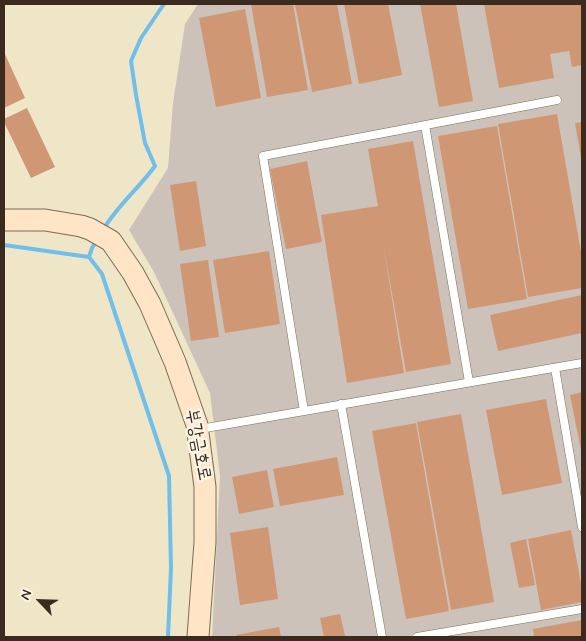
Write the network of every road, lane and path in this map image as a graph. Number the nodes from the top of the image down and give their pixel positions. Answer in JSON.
{"nodes":[{"id":1,"x":557,"y":100,"type":"dead end"},
{"id":2,"x":425,"y":125,"type":"junction"},
{"id":3,"x":4,"y":220,"type":"edge"},
{"id":4,"x":582,"y":363,"type":"edge"},
{"id":5,"x":555,"y":368,"type":"junction"},
{"id":6,"x":469,"y":382,"type":"junction"},
{"id":7,"x":341,"y":404,"type":"junction"},
{"id":8,"x":304,"y":411,"type":"junction"},
{"id":9,"x":198,"y":429,"type":"junction"},
{"id":10,"x":582,"y":527,"type":"edge"},
{"id":11,"x":582,"y":609,"type":"edge"},
{"id":12,"x":198,"y":637,"type":"edge"},
{"id":13,"x":382,"y":637,"type":"edge"},
{"id":14,"x":417,"y":637,"type":"edge"}],
"edges":[{"from":1,"to":2,"type":"lane"},
{"from":2,"to":6,"type":"lane"},
{"from":2,"to":8,"type":"lane"},
{"from":3,"to":9,"type":"street","name":"부강금호로"},
{"from":4,"to":5,"type":"lane"},
{"from":5,"to":6,"type":"lane"},
{"from":5,"to":10,"type":"lane"},
{"from":6,"to":7,"type":"lane"},
{"from":7,"to":8,"type":"lane"},
{"from":7,"to":13,"type":"lane"},
{"from":8,"to":9,"type":"lane"},
{"from":9,"to":12,"type":"street","name":"부강금호로"},
{"from":11,"to":14,"type":"lane"}]}
